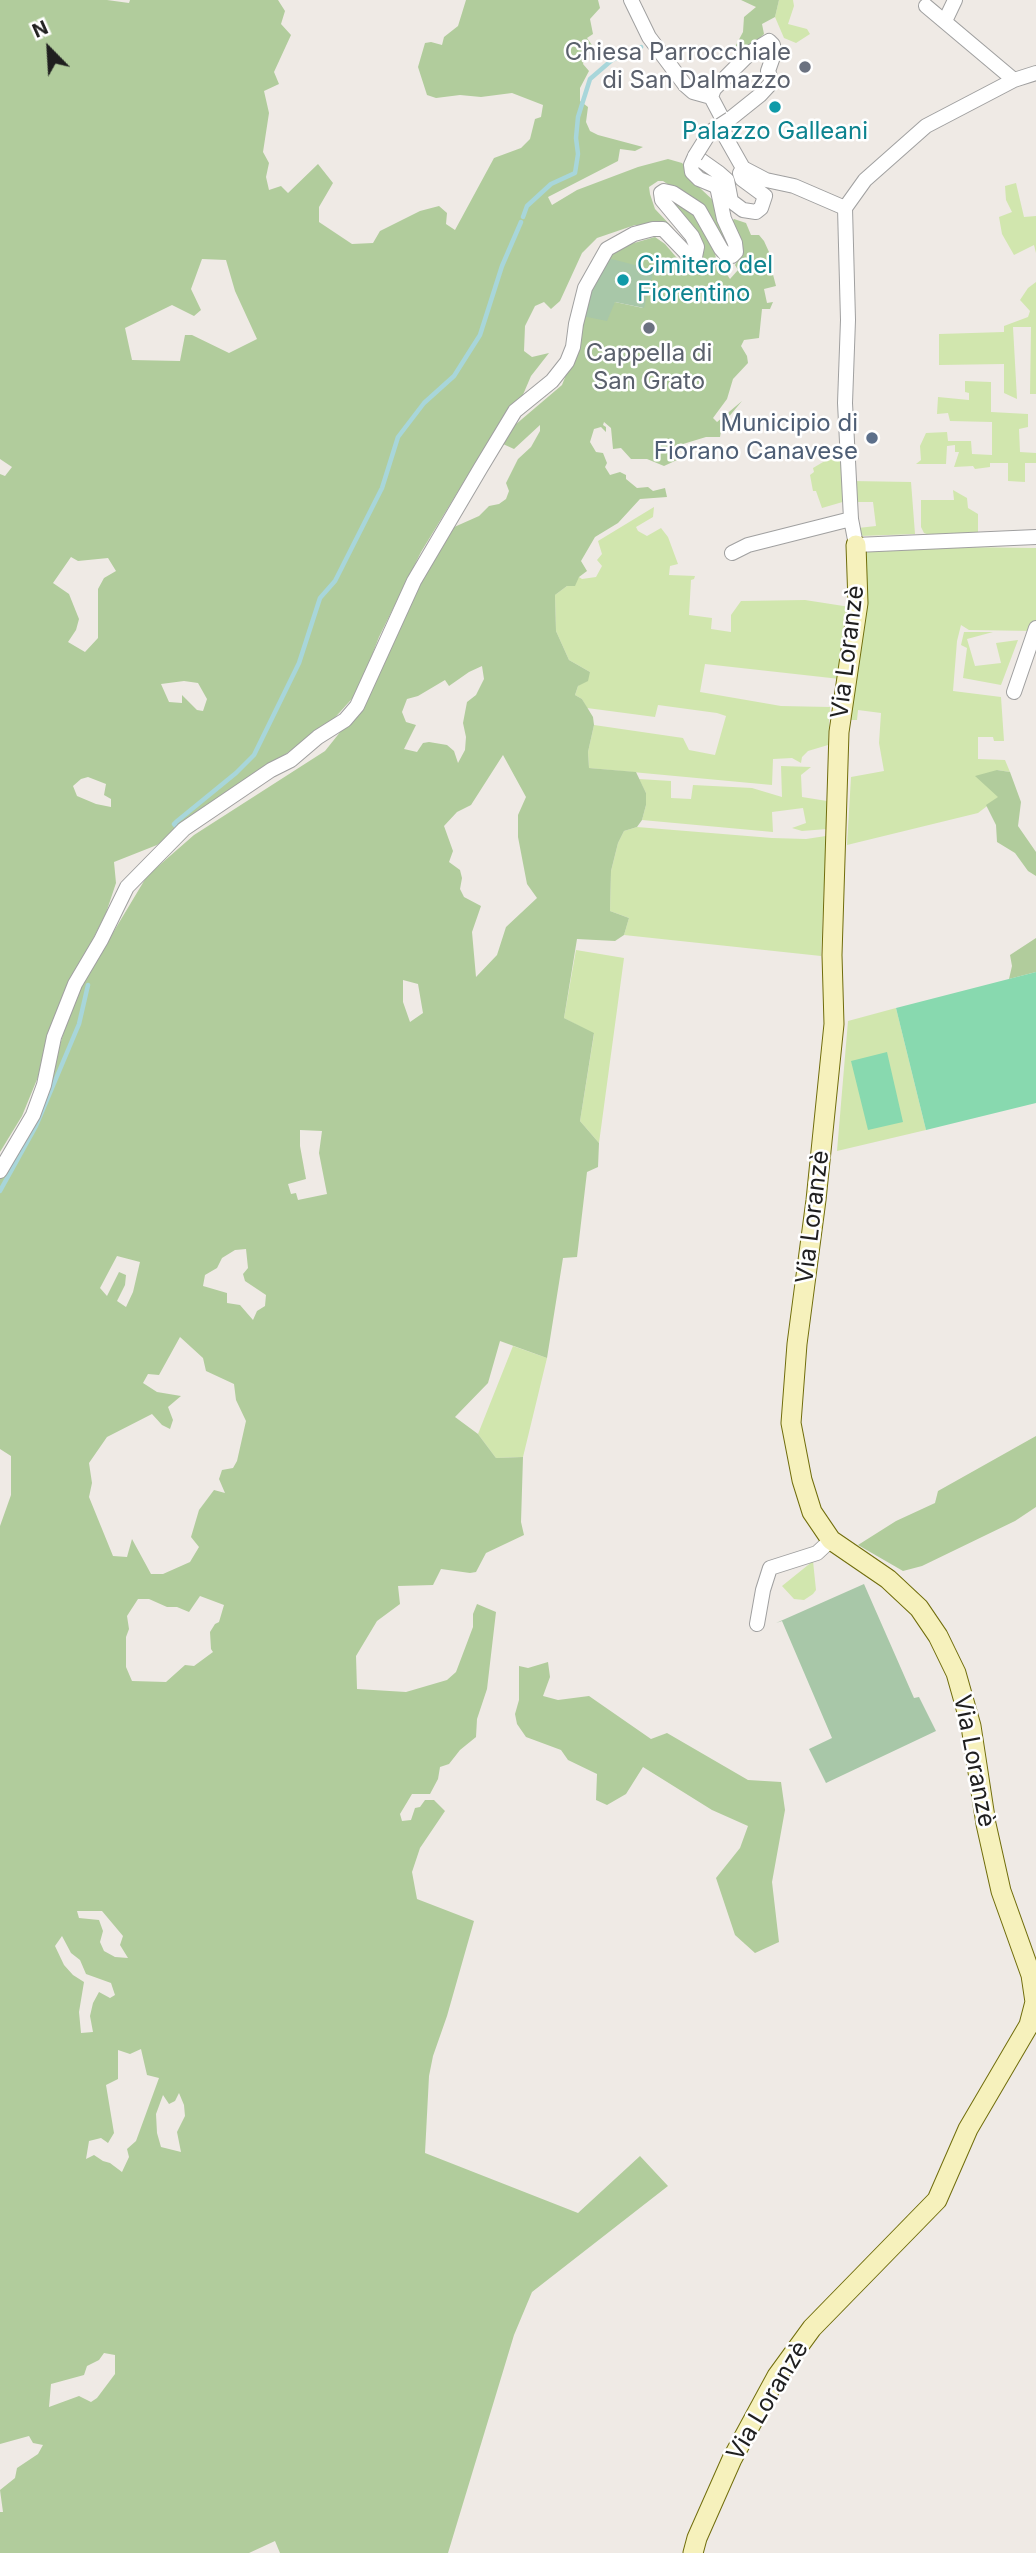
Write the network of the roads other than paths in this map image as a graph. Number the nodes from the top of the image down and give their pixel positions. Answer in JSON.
{"nodes":[{"id":1,"x":631,"y":0,"type":"edge"},
{"id":2,"x":955,"y":0,"type":"edge"},
{"id":3,"x":926,"y":6,"type":"dead end"},
{"id":4,"x":945,"y":21,"type":"junction"},
{"id":5,"x":1036,"y":73,"type":"edge"},
{"id":6,"x":1014,"y":80,"type":"junction"},
{"id":7,"x":710,"y":97,"type":"junction"},
{"id":8,"x":695,"y":156,"type":"junction"},
{"id":9,"x":743,"y":168,"type":"junction"},
{"id":10,"x":845,"y":208,"type":"junction"},
{"id":11,"x":851,"y":519,"type":"junction"},
{"id":12,"x":1036,"y":537,"type":"edge"},
{"id":13,"x":856,"y":545,"type":"junction"},
{"id":14,"x":733,"y":552,"type":"dead end"},
{"id":15,"x":1036,"y":628,"type":"edge"},
{"id":16,"x":1014,"y":692,"type":"dead end"},
{"id":17,"x":0,"y":1171,"type":"edge"},
{"id":18,"x":831,"y":1540,"type":"junction"},
{"id":19,"x":757,"y":1624,"type":"dead end"},
{"id":20,"x":693,"y":2553,"type":"edge"}],
"edges":[{"from":1,"to":7,"type":"street"},
{"from":2,"to":4,"type":"street"},
{"from":3,"to":4,"type":"street"},
{"from":4,"to":6,"type":"street"},
{"from":5,"to":6,"type":"street"},
{"from":6,"to":10,"type":"street"},
{"from":7,"to":8,"type":"street","bridge":true},
{"from":7,"to":9,"type":"street"},
{"from":8,"to":9,"type":"street"},
{"from":8,"to":17,"type":"street"},
{"from":9,"to":10,"type":"street"},
{"from":10,"to":11,"type":"street"},
{"from":11,"to":13,"type":"street"},
{"from":11,"to":14,"type":"street"},
{"from":12,"to":13,"type":"street"},
{"from":13,"to":18,"type":"street","name":"Via Loranzè"},
{"from":15,"to":16,"type":"street"},
{"from":18,"to":19,"type":"street"},
{"from":18,"to":20,"type":"street","name":"Via Loranzè"}]}
